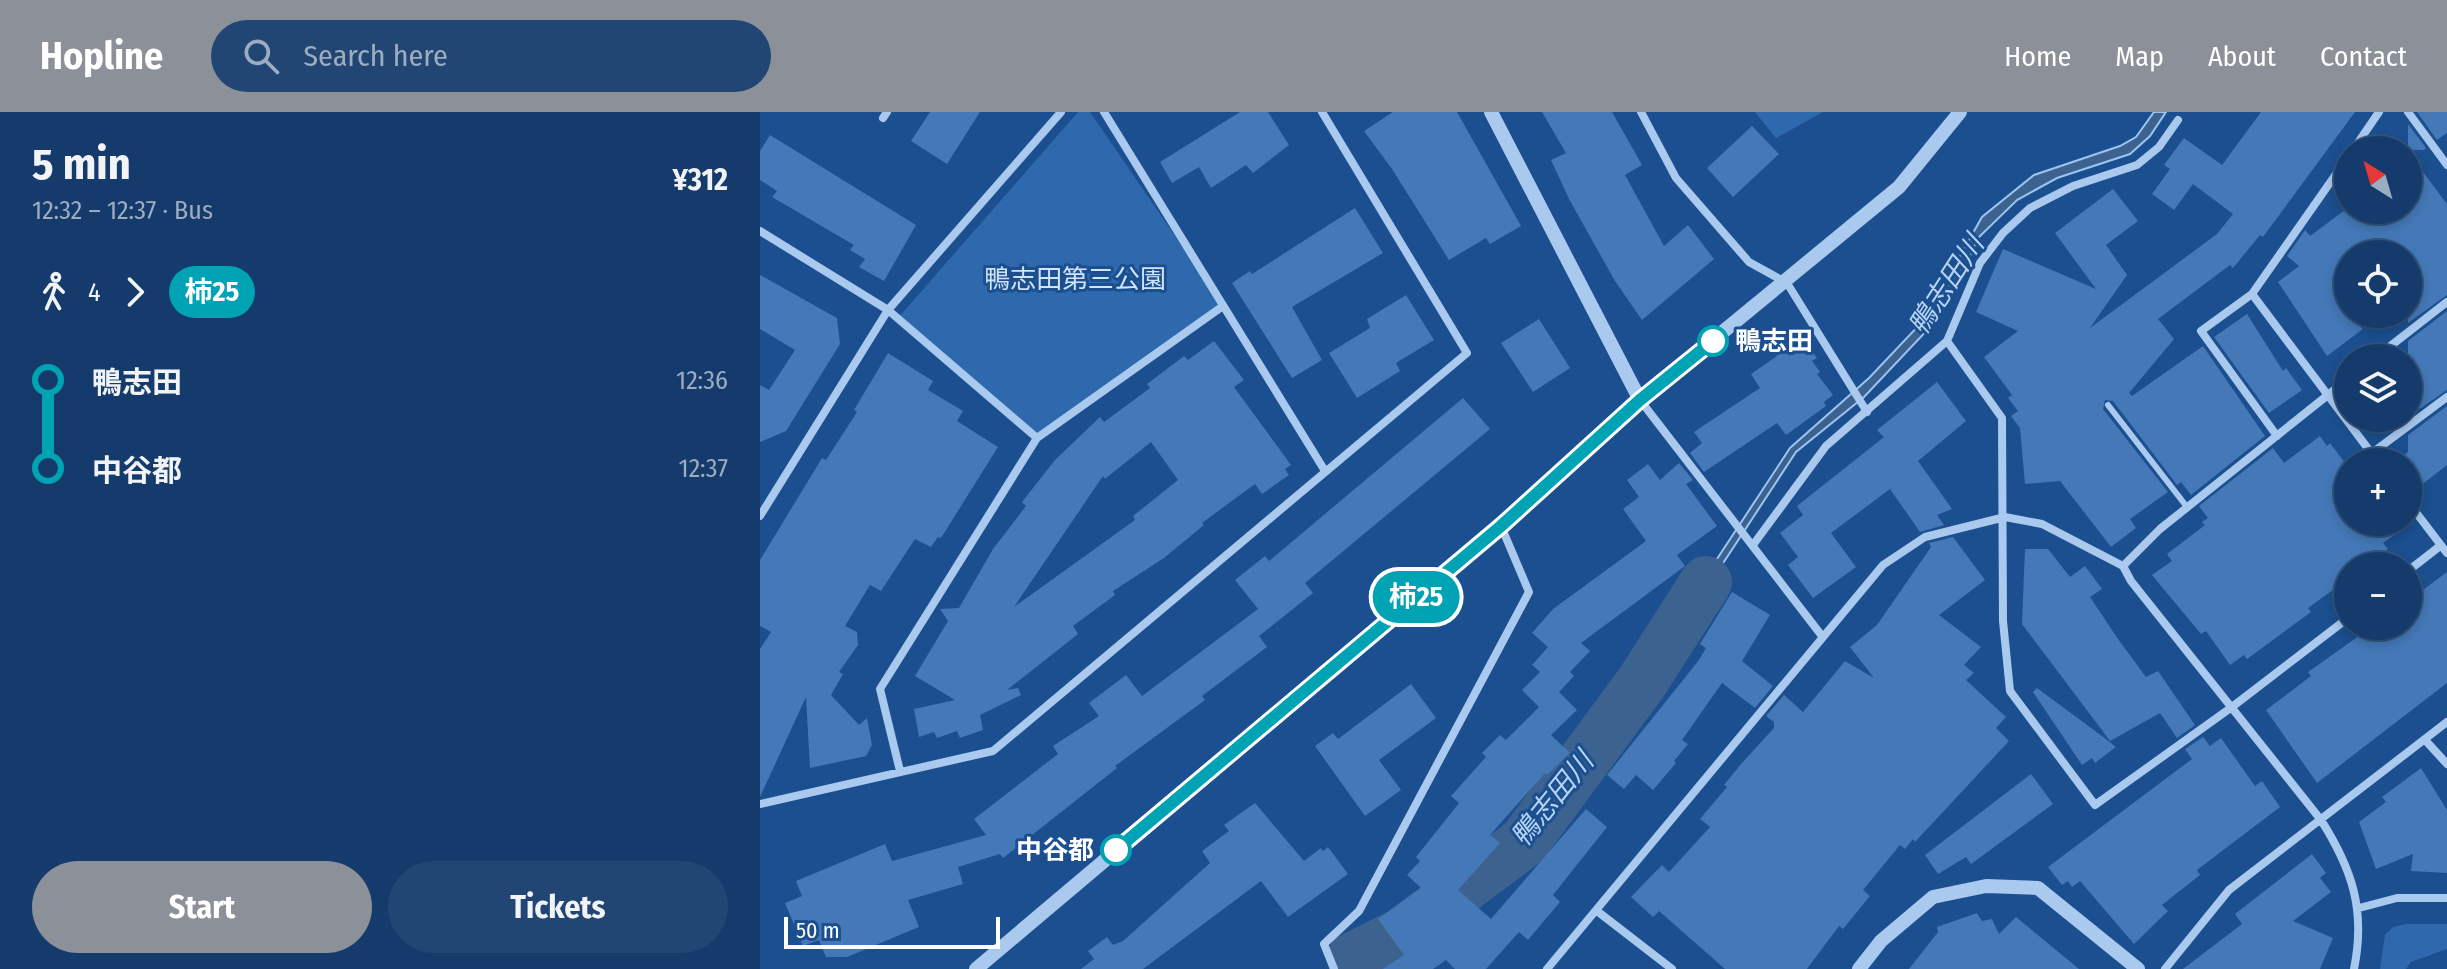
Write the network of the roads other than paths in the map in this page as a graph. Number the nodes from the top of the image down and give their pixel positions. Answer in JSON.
{"nodes":[{"id":1,"x":1061,"y":112,"type":"edge"},
{"id":2,"x":1104,"y":112,"type":"edge"},
{"id":3,"x":1322,"y":112,"type":"edge"},
{"id":4,"x":1491,"y":112,"type":"edge"},
{"id":5,"x":1641,"y":112,"type":"edge"},
{"id":6,"x":1960,"y":112,"type":"edge"},
{"id":7,"x":2379,"y":112,"type":"edge"},
{"id":8,"x":2408,"y":112,"type":"edge"},
{"id":9,"x":2178,"y":120,"type":"dead end"},
{"id":10,"x":2363,"y":136,"type":"edge"},
{"id":11,"x":2447,"y":165,"type":"edge"},
{"id":12,"x":2334,"y":177,"type":"edge"},
{"id":13,"x":760,"y":231,"type":"edge"},
{"id":14,"x":1787,"y":283,"type":"junction"},
{"id":15,"x":2252,"y":294,"type":"junction"},
{"id":16,"x":2447,"y":302,"type":"edge"},
{"id":17,"x":1223,"y":306,"type":"junction"},
{"id":18,"x":888,"y":310,"type":"junction"},
{"id":19,"x":1947,"y":341,"type":"junction"},
{"id":20,"x":2393,"y":344,"type":"edge"},
{"id":21,"x":2334,"y":389,"type":"edge"},
{"id":22,"x":2329,"y":393,"type":"junction"},
{"id":23,"x":2447,"y":397,"type":"edge"},
{"id":24,"x":1640,"y":400,"type":"junction"},
{"id":25,"x":2108,"y":405,"type":"dead end"},
{"id":26,"x":1865,"y":409,"type":"junction"},
{"id":27,"x":2277,"y":436,"type":"junction"},
{"id":28,"x":1037,"y":438,"type":"junction"},
{"id":29,"x":2368,"y":448,"type":"edge"},
{"id":30,"x":2379,"y":448,"type":"edge"},
{"id":31,"x":1325,"y":471,"type":"junction"},
{"id":32,"x":2187,"y":507,"type":"junction"},
{"id":33,"x":760,"y":516,"type":"edge"},
{"id":34,"x":2005,"y":517,"type":"junction"},
{"id":35,"x":2422,"y":521,"type":"edge"},
{"id":36,"x":1501,"y":526,"type":"junction"},
{"id":37,"x":1753,"y":545,"type":"junction"},
{"id":38,"x":2444,"y":550,"type":"edge"},
{"id":39,"x":2422,"y":563,"type":"edge"},
{"id":40,"x":2123,"y":566,"type":"junction"},
{"id":41,"x":2334,"y":629,"type":"edge"},
{"id":42,"x":1822,"y":636,"type":"junction"},
{"id":43,"x":2232,"y":707,"type":"junction"},
{"id":44,"x":2447,"y":722,"type":"edge"},
{"id":45,"x":2426,"y":741,"type":"junction"},
{"id":46,"x":2447,"y":764,"type":"edge"},
{"id":47,"x":900,"y":771,"type":"junction"},
{"id":48,"x":760,"y":804,"type":"edge"},
{"id":49,"x":2321,"y":820,"type":"junction"},
{"id":50,"x":2447,"y":898,"type":"edge"},
{"id":51,"x":2359,"y":908,"type":"junction"},
{"id":52,"x":1597,"y":911,"type":"junction"},
{"id":53,"x":976,"y":969,"type":"edge"},
{"id":54,"x":1334,"y":969,"type":"edge"},
{"id":55,"x":1547,"y":969,"type":"edge"},
{"id":56,"x":1672,"y":969,"type":"edge"},
{"id":57,"x":1859,"y":969,"type":"edge"},
{"id":58,"x":2138,"y":969,"type":"edge"},
{"id":59,"x":2165,"y":969,"type":"edge"},
{"id":60,"x":2354,"y":969,"type":"edge"}],
"edges":[{"from":1,"to":18,"type":"street"},
{"from":2,"to":17,"type":"street"},
{"from":3,"to":31,"type":"street"},
{"from":4,"to":24,"type":"street"},
{"from":5,"to":14,"type":"street"},
{"from":6,"to":14,"type":"street"},
{"from":7,"to":10,"type":"street"},
{"from":8,"to":11,"type":"street"},
{"from":9,"to":19,"type":"street"},
{"from":12,"to":15,"type":"street"},
{"from":13,"to":18,"type":"street"},
{"from":14,"to":24,"type":"street"},
{"from":14,"to":26,"type":"street"},
{"from":15,"to":22,"type":"street"},
{"from":15,"to":27,"type":"street"},
{"from":16,"to":20,"type":"street"},
{"from":17,"to":28,"type":"street"},
{"from":17,"to":31,"type":"street"},
{"from":18,"to":28,"type":"street"},
{"from":18,"to":33,"type":"street"},
{"from":19,"to":26,"type":"street"},
{"from":19,"to":34,"type":"street"},
{"from":21,"to":22,"type":"street"},
{"from":22,"to":27,"type":"street"},
{"from":22,"to":29,"type":"street"},
{"from":23,"to":30,"type":"street"},
{"from":24,"to":36,"type":"street"},
{"from":24,"to":37,"type":"street"},
{"from":25,"to":32,"type":"lane"},
{"from":26,"to":37,"type":"street"},
{"from":27,"to":32,"type":"street"},
{"from":28,"to":47,"type":"street"},
{"from":31,"to":47,"type":"street"},
{"from":32,"to":40,"type":"street"},
{"from":34,"to":40,"type":"street"},
{"from":34,"to":42,"type":"street"},
{"from":34,"to":43,"type":"street"},
{"from":35,"to":38,"type":"street"},
{"from":36,"to":53,"type":"street"},
{"from":36,"to":54,"type":"street"},
{"from":37,"to":42,"type":"street"},
{"from":38,"to":39,"type":"street"},
{"from":40,"to":43,"type":"street"},
{"from":41,"to":43,"type":"street"},
{"from":42,"to":52,"type":"street"},
{"from":43,"to":49,"type":"street"},
{"from":44,"to":45,"type":"street"},
{"from":45,"to":46,"type":"street"},
{"from":45,"to":49,"type":"street"},
{"from":47,"to":48,"type":"street"},
{"from":49,"to":51,"type":"street"},
{"from":49,"to":59,"type":"street"},
{"from":50,"to":51,"type":"street"},
{"from":51,"to":60,"type":"street"},
{"from":52,"to":55,"type":"street"},
{"from":52,"to":56,"type":"street"},
{"from":57,"to":58,"type":"street"}]}
